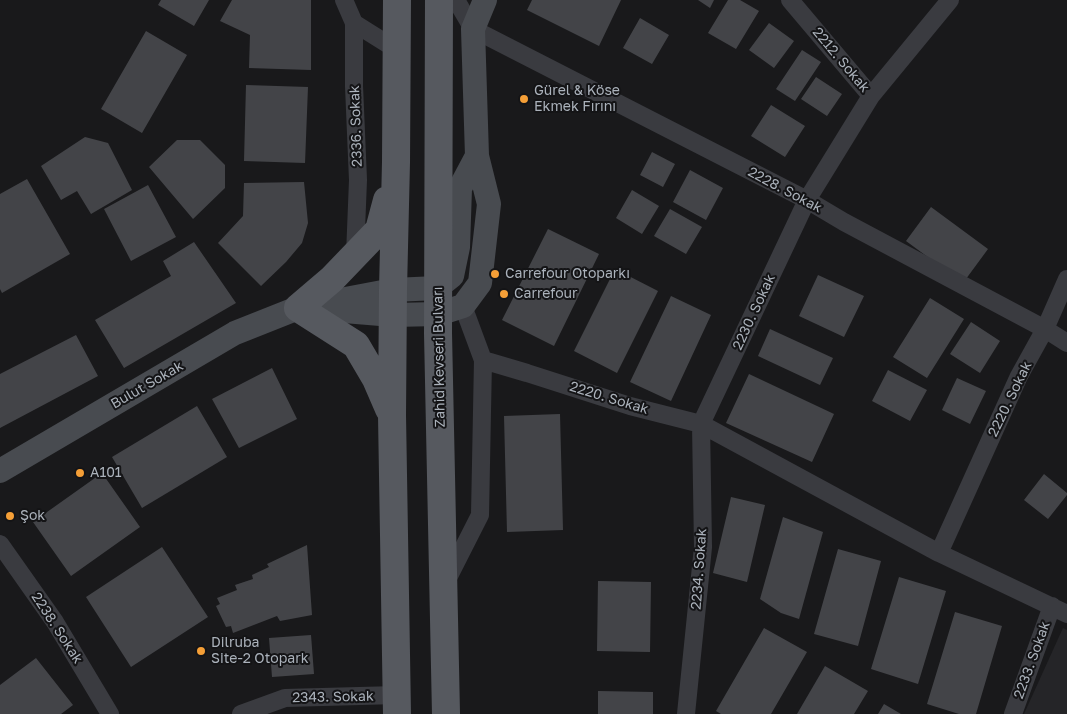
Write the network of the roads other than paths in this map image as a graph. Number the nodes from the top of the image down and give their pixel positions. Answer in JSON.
{"nodes":[{"id":1,"x":344,"y":0,"type":"edge"},
{"id":2,"x":397,"y":0,"type":"edge"},
{"id":3,"x":439,"y":0,"type":"edge"},
{"id":4,"x":456,"y":0,"type":"edge"},
{"id":5,"x":485,"y":0,"type":"edge"},
{"id":6,"x":790,"y":0,"type":"edge"},
{"id":7,"x":950,"y":0,"type":"edge"},
{"id":8,"x":354,"y":23,"type":"junction"},
{"id":9,"x":474,"y":29,"type":"junction"},
{"id":10,"x":397,"y":50,"type":"junction"},
{"id":11,"x":871,"y":96,"type":"junction"},
{"id":12,"x":477,"y":156,"type":"junction"},
{"id":13,"x":396,"y":162,"type":"junction"},
{"id":14,"x":806,"y":200,"type":"junction"},
{"id":15,"x":355,"y":255,"type":"junction"},
{"id":16,"x":1067,"y":278,"type":"edge"},
{"id":17,"x":393,"y":302,"type":"junction"},
{"id":18,"x":446,"y":303,"type":"junction"},
{"id":19,"x":298,"y":308,"type":"junction"},
{"id":20,"x":1045,"y":330,"type":"junction"},
{"id":21,"x":1067,"y":343,"type":"edge"},
{"id":22,"x":483,"y":360,"type":"junction"},
{"id":23,"x":392,"y":415,"type":"junction"},
{"id":24,"x":701,"y":424,"type":"junction"},
{"id":25,"x":0,"y":471,"type":"edge"},
{"id":26,"x":0,"y":544,"type":"edge"},
{"id":27,"x":939,"y":553,"type":"junction"},
{"id":28,"x":443,"y":586,"type":"junction"},
{"id":29,"x":1059,"y":610,"type":"edge"},
{"id":30,"x":397,"y":704,"type":"edge"},
{"id":31,"x":110,"y":714,"type":"edge"},
{"id":32,"x":242,"y":714,"type":"edge"},
{"id":33,"x":446,"y":714,"type":"edge"},
{"id":34,"x":686,"y":714,"type":"edge"},
{"id":35,"x":1013,"y":714,"type":"edge"}],
"edges":[{"from":1,"to":8,"type":"street","name":"2336. Sokak"},
{"from":2,"to":10,"type":"main road"},
{"from":3,"to":18,"type":"main road","name":"Zahid Kevseri Bulvarı"},
{"from":4,"to":9,"type":"street"},
{"from":5,"to":9,"type":"main road"},
{"from":6,"to":11,"type":"street","name":"2212. Sokak"},
{"from":7,"to":11,"type":"street"},
{"from":8,"to":10,"type":"street"},
{"from":8,"to":15,"type":"street","name":"2336. Sokak"},
{"from":9,"to":12,"type":"main road"},
{"from":9,"to":14,"type":"street","name":"2228. Sokak"},
{"from":10,"to":13,"type":"main road"},
{"from":11,"to":14,"type":"street","name":"2212. Sokak"},
{"from":12,"to":18,"type":"main road"},
{"from":12,"to":18,"type":"main road"},
{"from":13,"to":15,"type":"main road"},
{"from":13,"to":17,"type":"main road"},
{"from":14,"to":20,"type":"street","name":"2228. Sokak"},
{"from":14,"to":24,"type":"street","name":"2230. Sokak"},
{"from":15,"to":19,"type":"main road"},
{"from":16,"to":20,"type":"street"},
{"from":17,"to":18,"type":"main road"},
{"from":17,"to":19,"type":"main road"},
{"from":17,"to":23,"type":"main road"},
{"from":18,"to":22,"type":"street"},
{"from":18,"to":28,"type":"main road","name":"Zahid Kevseri Bulvarı"},
{"from":19,"to":23,"type":"main road"},
{"from":19,"to":25,"type":"main road","name":"Bulut Sokak"},
{"from":20,"to":21,"type":"street","name":"2228. Sokak"},
{"from":20,"to":27,"type":"street","name":"2220. Sokak"},
{"from":22,"to":24,"type":"street","name":"2220. Sokak"},
{"from":22,"to":28,"type":"street"},
{"from":23,"to":30,"type":"main road"},
{"from":24,"to":27,"type":"street","name":"2220. Sokak"},
{"from":24,"to":34,"type":"street","name":"2234. Sokak"},
{"from":26,"to":31,"type":"street","name":"2238. Sokak"},
{"from":27,"to":29,"type":"street","name":"2220. Sokak"},
{"from":28,"to":33,"type":"main road","name":"Zahid Kevseri Bulvarı"},
{"from":29,"to":35,"type":"street","name":"2233. Sokak"},
{"from":30,"to":32,"type":"street","name":"2343. Sokak"}]}
